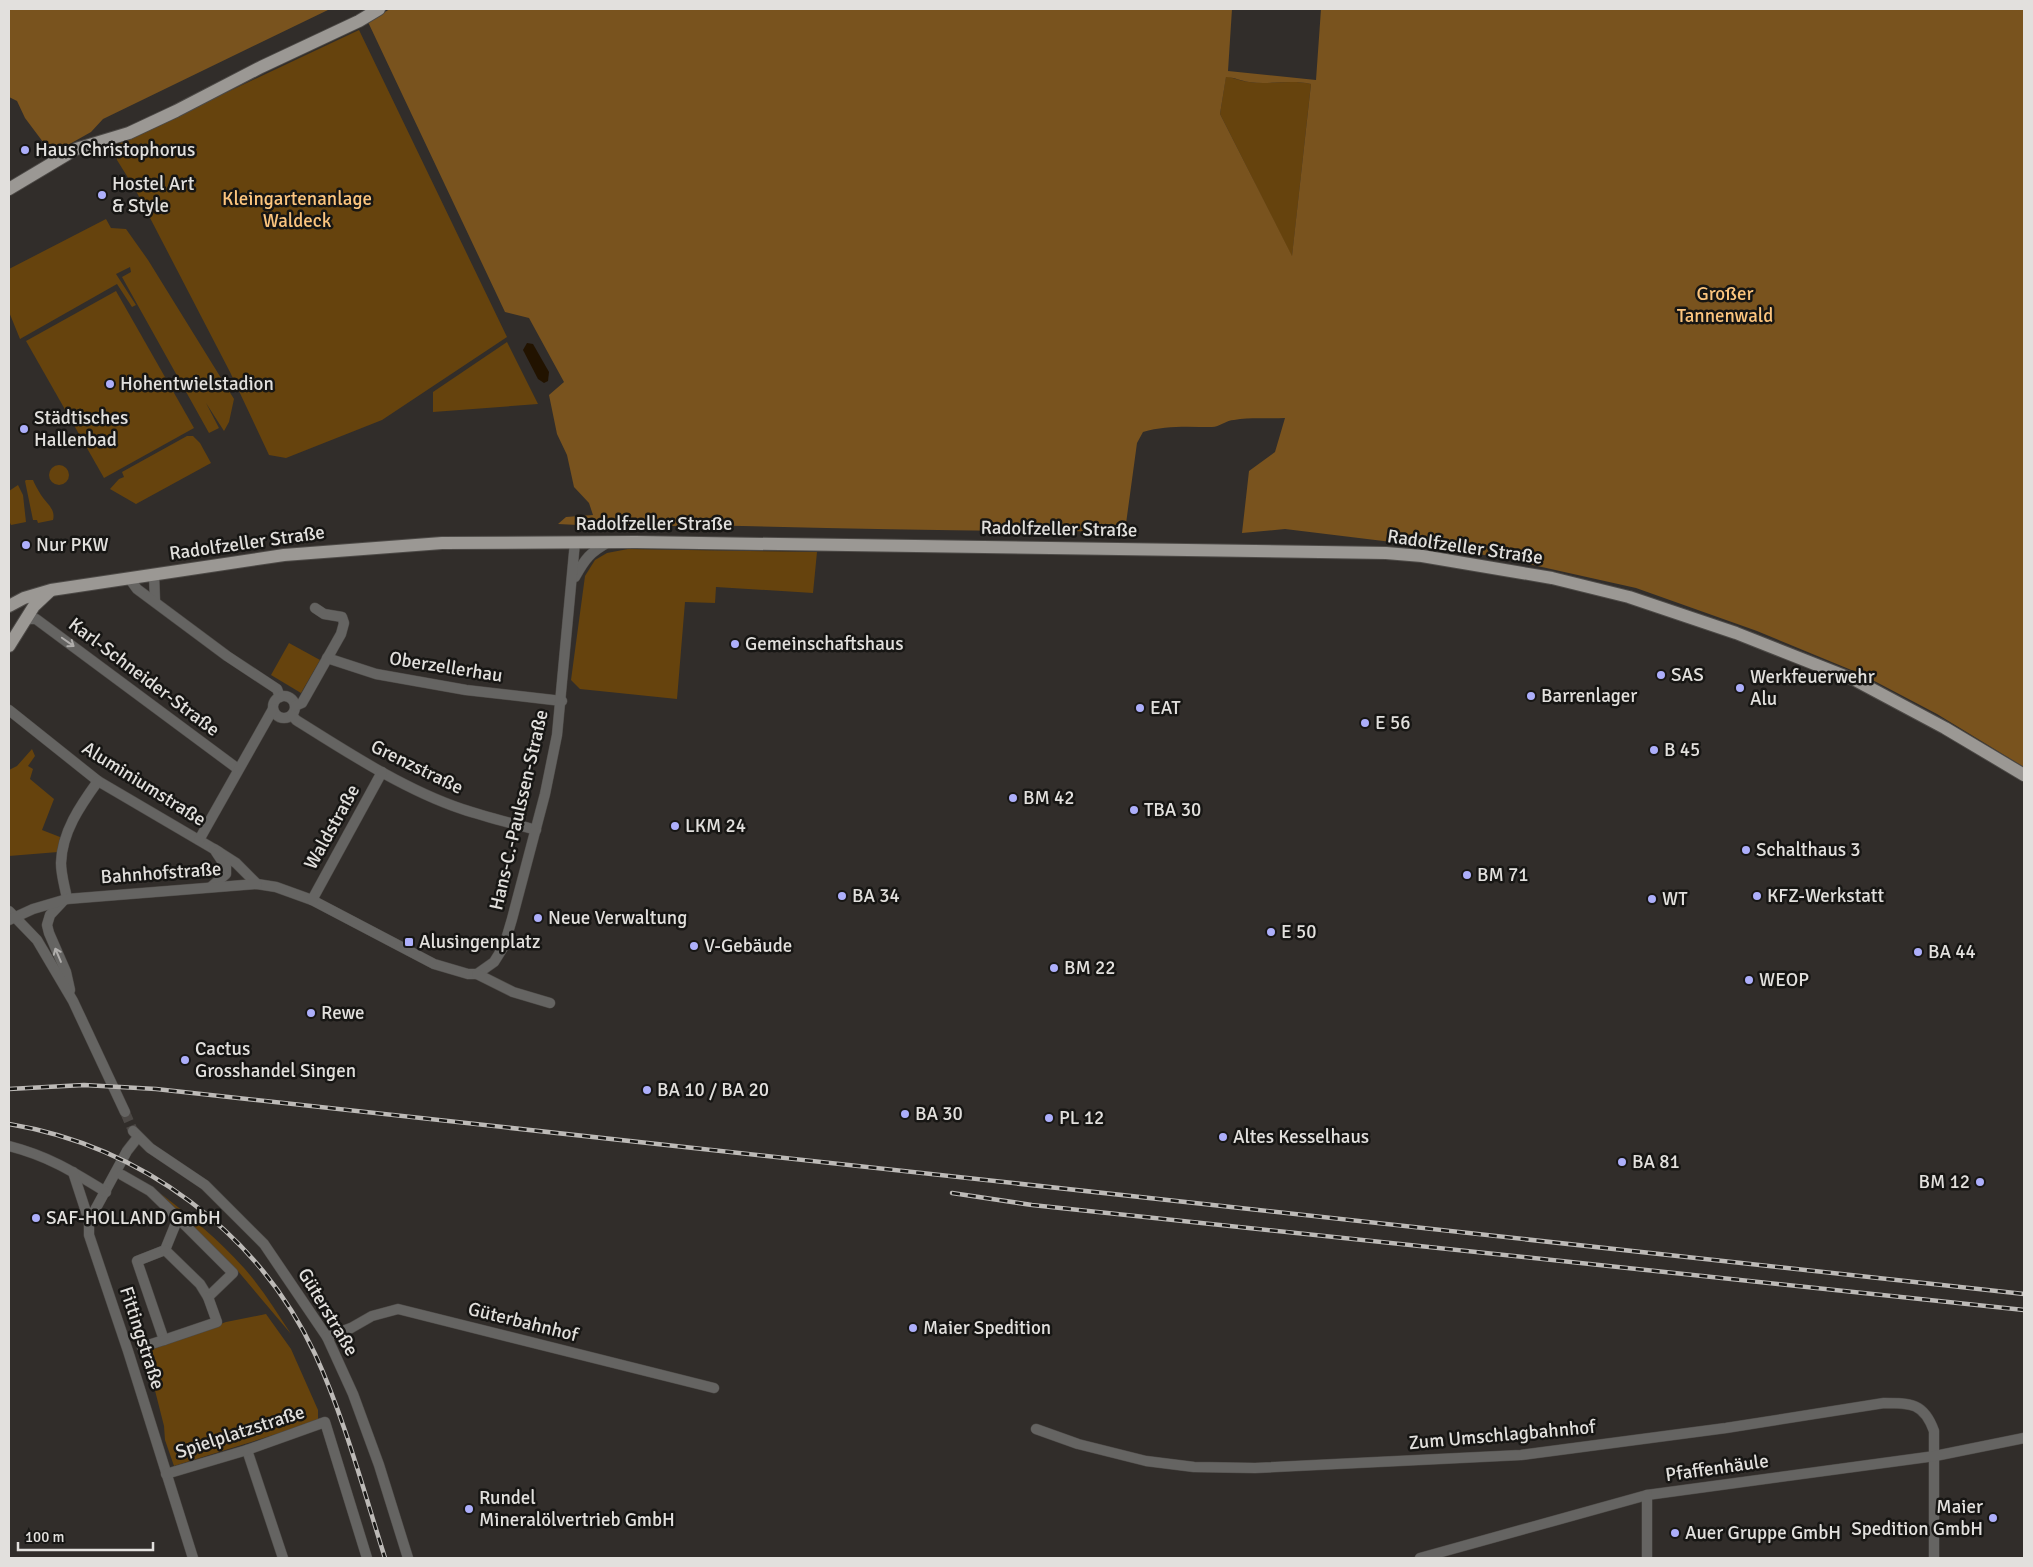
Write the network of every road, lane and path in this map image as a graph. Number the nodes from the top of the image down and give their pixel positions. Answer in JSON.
{"nodes":[{"id":1,"x":379,"y":9,"type":"edge"},
{"id":2,"x":9,"y":189,"type":"edge"},
{"id":3,"x":575,"y":542,"type":"junction"},
{"id":4,"x":609,"y":542,"type":"junction"},
{"id":5,"x":154,"y":575,"type":"junction"},
{"id":6,"x":129,"y":578,"type":"junction"},
{"id":7,"x":573,"y":580,"type":"junction"},
{"id":8,"x":51,"y":590,"type":"junction"},
{"id":9,"x":155,"y":600,"type":"junction"},
{"id":10,"x":9,"y":606,"type":"edge"},
{"id":11,"x":314,"y":608,"type":"dead end"},
{"id":12,"x":26,"y":619,"type":"junction"},
{"id":13,"x":9,"y":646,"type":"edge"},
{"id":14,"x":328,"y":658,"type":"junction"},
{"id":15,"x":280,"y":697,"type":"junction"},
{"id":16,"x":562,"y":701,"type":"junction"},
{"id":17,"x":273,"y":709,"type":"junction"},
{"id":18,"x":9,"y":710,"type":"edge"},
{"id":19,"x":294,"y":711,"type":"junction"},
{"id":20,"x":238,"y":769,"type":"junction"},
{"id":21,"x":382,"y":772,"type":"junction"},
{"id":22,"x":2024,"y":775,"type":"edge"},
{"id":23,"x":98,"y":781,"type":"junction"},
{"id":24,"x":536,"y":830,"type":"junction"},
{"id":25,"x":199,"y":840,"type":"junction"},
{"id":26,"x":214,"y":849,"type":"junction"},
{"id":27,"x":257,"y":884,"type":"junction"},
{"id":28,"x":276,"y":887,"type":"junction"},
{"id":29,"x":211,"y":888,"type":"junction"},
{"id":30,"x":66,"y":899,"type":"junction"},
{"id":31,"x":312,"y":900,"type":"junction"},
{"id":32,"x":11,"y":916,"type":"edge"},
{"id":33,"x":477,"y":974,"type":"junction"},
{"id":34,"x":73,"y":1001,"type":"junction"},
{"id":35,"x":550,"y":1003,"type":"dead end"},
{"id":36,"x":125,"y":1112,"type":"tunnel mouth"},
{"id":37,"x":9,"y":1146,"type":"edge"},
{"id":38,"x":73,"y":1172,"type":"junction"},
{"id":39,"x":122,"y":1175,"type":"dead end"},
{"id":40,"x":106,"y":1192,"type":"junction"},
{"id":41,"x":178,"y":1218,"type":"junction"},
{"id":42,"x":89,"y":1221,"type":"junction"},
{"id":43,"x":165,"y":1250,"type":"junction"},
{"id":44,"x":208,"y":1297,"type":"junction"},
{"id":45,"x":327,"y":1337,"type":"junction"},
{"id":46,"x":164,"y":1340,"type":"junction"},
{"id":47,"x":142,"y":1347,"type":"dead end"},
{"id":48,"x":714,"y":1388,"type":"dead end"},
{"id":49,"x":1036,"y":1429,"type":"dead end"},
{"id":50,"x":2024,"y":1438,"type":"edge"},
{"id":51,"x":247,"y":1450,"type":"junction"},
{"id":52,"x":1934,"y":1456,"type":"junction"},
{"id":53,"x":166,"y":1474,"type":"junction"},
{"id":54,"x":1647,"y":1495,"type":"junction"},
{"id":55,"x":193,"y":1558,"type":"edge"},
{"id":56,"x":282,"y":1558,"type":"edge"},
{"id":57,"x":367,"y":1558,"type":"edge"},
{"id":58,"x":408,"y":1558,"type":"edge"},
{"id":59,"x":1420,"y":1558,"type":"edge"},
{"id":60,"x":1647,"y":1558,"type":"edge"},
{"id":61,"x":1934,"y":1558,"type":"edge"}],
"edges":[{"from":1,"to":2,"type":"main road"},
{"from":3,"to":4,"type":"main road","name":"Radolfzeller Straße"},
{"from":3,"to":5,"type":"main road","name":"Radolfzeller Straße"},
{"from":3,"to":7,"type":"street","name":"Hans-C.-Paulssen-Straße"},
{"from":4,"to":7,"type":"street"},
{"from":4,"to":22,"type":"main road","name":"Radolfzeller Straße"},
{"from":5,"to":6,"type":"main road","name":"Radolfzeller Straße"},
{"from":5,"to":9,"type":"street"},
{"from":6,"to":8,"type":"main road","name":"Radolfzeller Straße"},
{"from":6,"to":9,"type":"street"},
{"from":7,"to":16,"type":"street","name":"Hans-C.-Paulssen-Straße"},
{"from":8,"to":10,"type":"main road","name":"Radolfzeller Straße"},
{"from":8,"to":12,"type":"main road"},
{"from":9,"to":15,"type":"street"},
{"from":11,"to":14,"type":"street"},
{"from":12,"to":13,"type":"main road"},
{"from":12,"to":20,"type":"street","name":"Karl-Schneider-Straße","one_way":true},
{"from":14,"to":16,"type":"street","name":"Oberzellerhau"},
{"from":14,"to":19,"type":"street"},
{"from":15,"to":17,"type":"street"},
{"from":15,"to":19,"type":"street"},
{"from":16,"to":24,"type":"street","name":"Hans-C.-Paulssen-Straße"},
{"from":17,"to":19,"type":"street"},
{"from":17,"to":20,"type":"street"},
{"from":18,"to":23,"type":"street","name":"Aluminiumstraße"},
{"from":19,"to":21,"type":"street","name":"Grenzstraße"},
{"from":20,"to":25,"type":"street"},
{"from":21,"to":24,"type":"street","name":"Grenzstraße"},
{"from":21,"to":31,"type":"street","name":"Waldstraße"},
{"from":23,"to":25,"type":"street","name":"Aluminiumstraße"},
{"from":23,"to":30,"type":"street"},
{"from":24,"to":33,"type":"street","name":"Hans-C.-Paulssen-Straße"},
{"from":25,"to":26,"type":"street","name":"Aluminiumstraße"},
{"from":26,"to":27,"type":"street","name":"Aluminiumstraße"},
{"from":26,"to":28,"type":"street","name":"Aluminiumstraße"},
{"from":26,"to":29,"type":"street","name":"Aluminiumstraße"},
{"from":27,"to":28,"type":"street","name":"Aluminiumstraße"},
{"from":27,"to":29,"type":"street","name":"Bahnhofstraße"},
{"from":28,"to":31,"type":"street","name":"Aluminiumstraße"},
{"from":29,"to":30,"type":"street","name":"Bahnhofstraße"},
{"from":30,"to":32,"type":"street","name":"Bahnhofstraße"},
{"from":34,"to":30,"type":"street","one_way":true},
{"from":31,"to":33,"type":"street","name":"Aluminiumstraße"},
{"from":32,"to":34,"type":"street"},
{"from":33,"to":35,"type":"street"},
{"from":34,"to":36,"type":"street"},
{"from":37,"to":38,"type":"street"},
{"from":38,"to":40,"type":"street"},
{"from":38,"to":42,"type":"street","name":"Fittingstraße"},
{"from":39,"to":41,"type":"street"},
{"from":40,"to":42,"type":"street"},
{"from":40,"to":45,"type":"street","name":"Güterstraße"},
{"from":41,"to":43,"type":"street"},
{"from":41,"to":44,"type":"street"},
{"from":42,"to":53,"type":"street","name":"Fittingstraße"},
{"from":43,"to":44,"type":"street"},
{"from":43,"to":46,"type":"street"},
{"from":44,"to":46,"type":"street"},
{"from":45,"to":48,"type":"street","name":"Güterbahnhof"},
{"from":45,"to":58,"type":"street","name":"Güterstraße"},
{"from":46,"to":47,"type":"street"},
{"from":49,"to":52,"type":"street","name":"Zum Umschlagbahnhof"},
{"from":50,"to":52,"type":"street","name":"Pfaffenhäule"},
{"from":51,"to":53,"type":"street","name":"Spielplatzstraße"},
{"from":51,"to":56,"type":"street"},
{"from":51,"to":57,"type":"street","name":"Spielplatzstraße"},
{"from":52,"to":54,"type":"street","name":"Pfaffenhäule"},
{"from":52,"to":61,"type":"street","name":"Zum Umschlagbahnhof"},
{"from":53,"to":55,"type":"street","name":"Fittingstraße"},
{"from":54,"to":59,"type":"street","name":"Pfaffenhäule"},
{"from":54,"to":60,"type":"street"}]}
